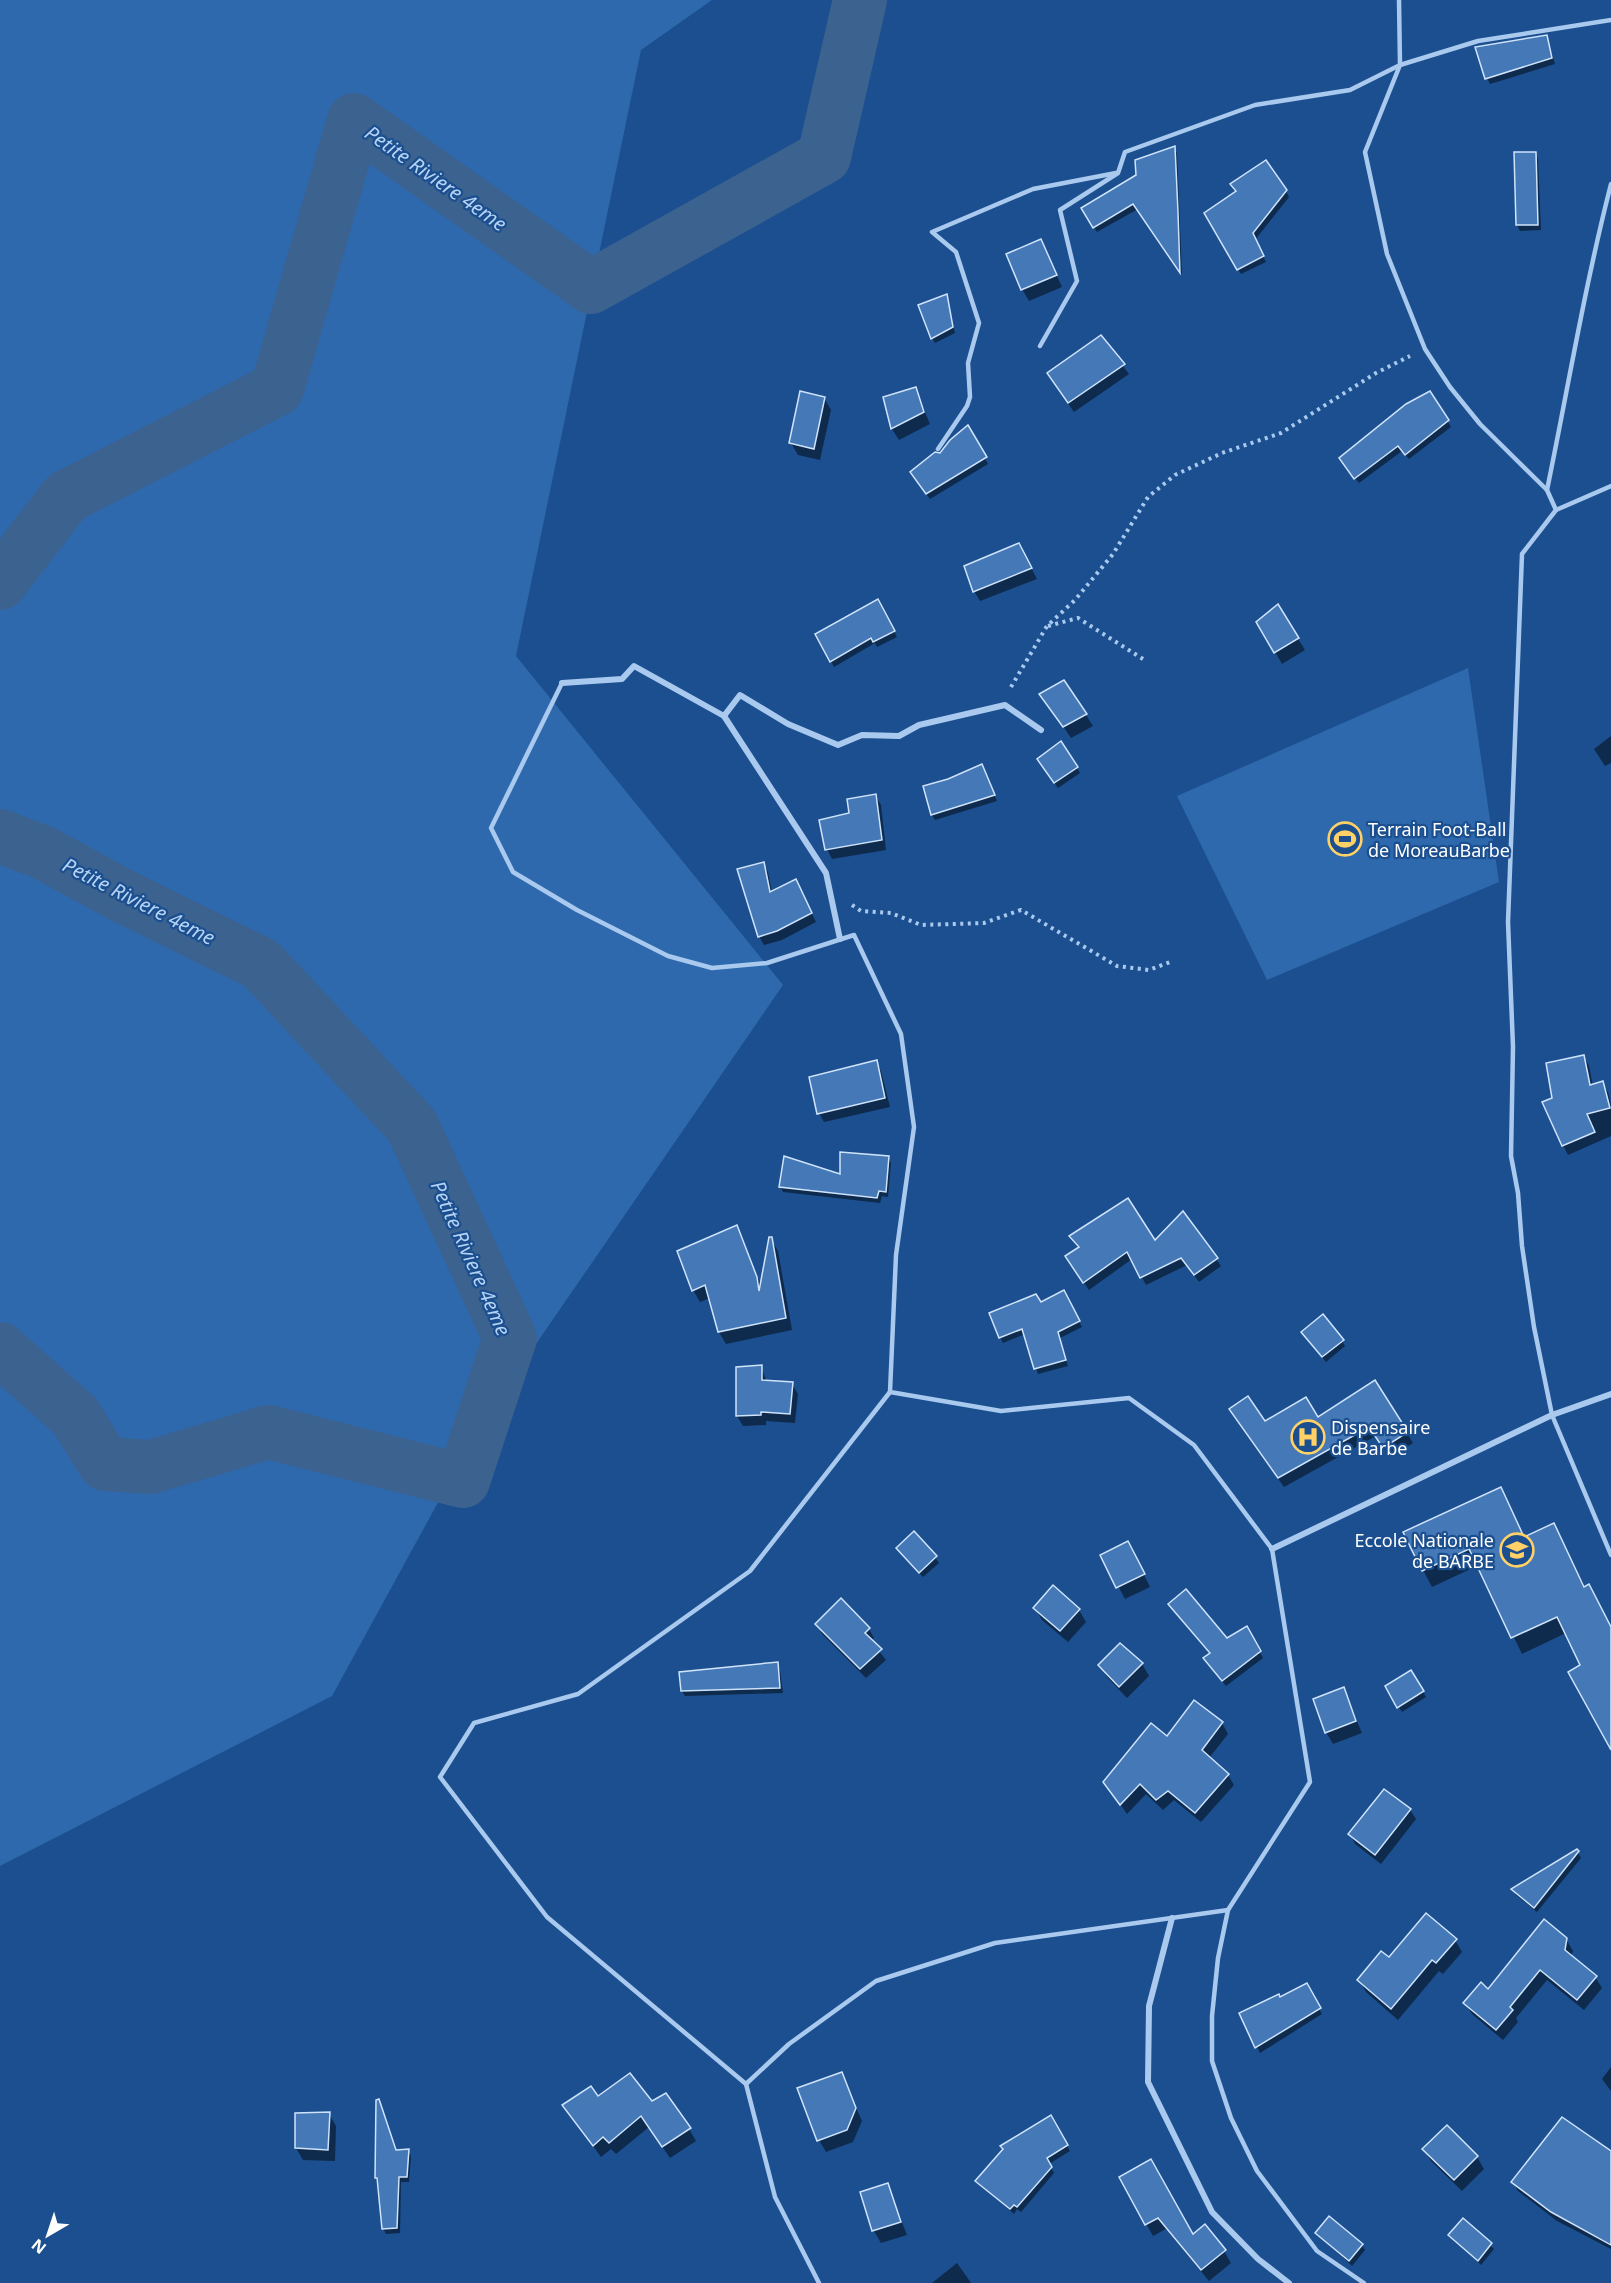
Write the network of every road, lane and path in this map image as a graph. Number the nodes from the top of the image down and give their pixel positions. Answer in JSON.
{"nodes":[{"id":1,"x":1399,"y":0,"type":"edge"},
{"id":2,"x":1611,"y":20,"type":"edge"},
{"id":3,"x":1400,"y":65,"type":"junction"},
{"id":4,"x":1118,"y":172,"type":"junction"},
{"id":5,"x":1611,"y":184,"type":"edge"},
{"id":6,"x":1040,"y":346,"type":"dead end"},
{"id":7,"x":1425,"y":349,"type":"junction"},
{"id":8,"x":938,"y":449,"type":"dead end"},
{"id":9,"x":1611,"y":486,"type":"edge"},
{"id":10,"x":1547,"y":490,"type":"junction"},
{"id":11,"x":1556,"y":510,"type":"junction"},
{"id":12,"x":1047,"y":626,"type":"junction"},
{"id":13,"x":1143,"y":658,"type":"dead end"},
{"id":14,"x":562,"y":683,"type":"joint"},
{"id":15,"x":1005,"y":705,"type":"junction"},
{"id":16,"x":724,"y":716,"type":"junction"},
{"id":17,"x":1041,"y":730,"type":"dead end"},
{"id":18,"x":845,"y":901,"type":"dead end"},
{"id":19,"x":840,"y":939,"type":"junction"},
{"id":20,"x":1170,"y":962,"type":"dead end"},
{"id":21,"x":890,"y":1392,"type":"junction"},
{"id":22,"x":1611,"y":1394,"type":"edge"},
{"id":23,"x":1552,"y":1415,"type":"junction"},
{"id":24,"x":1272,"y":1549,"type":"junction"},
{"id":25,"x":1611,"y":1555,"type":"edge"},
{"id":26,"x":1228,"y":1910,"type":"junction"},
{"id":27,"x":1172,"y":1918,"type":"junction"},
{"id":28,"x":746,"y":2084,"type":"junction"},
{"id":29,"x":819,"y":2283,"type":"edge"},
{"id":30,"x":1289,"y":2283,"type":"edge"},
{"id":31,"x":1364,"y":2283,"type":"edge"}],
"edges":[{"from":1,"to":3,"type":"lane"},
{"from":2,"to":3,"type":"lane"},
{"from":3,"to":4,"type":"lane"},
{"from":3,"to":7,"type":"lane"},
{"from":4,"to":6,"type":"lane"},
{"from":4,"to":8,"type":"lane"},
{"from":5,"to":10,"type":"lane"},
{"from":7,"to":10,"type":"lane"},
{"from":7,"to":12,"type":"path"},
{"from":9,"to":11,"type":"lane"},
{"from":10,"to":11,"type":"lane"},
{"from":11,"to":23,"type":"lane"},
{"from":12,"to":13,"type":"path"},
{"from":12,"to":15,"type":"path"},
{"from":14,"to":16,"type":"street"},
{"from":14,"to":19,"type":"lane"},
{"from":15,"to":16,"type":"street"},
{"from":15,"to":17,"type":"street"},
{"from":16,"to":19,"type":"street"},
{"from":18,"to":20,"type":"path"},
{"from":19,"to":21,"type":"lane"},
{"from":21,"to":24,"type":"lane"},
{"from":21,"to":28,"type":"lane"},
{"from":22,"to":23,"type":"street"},
{"from":23,"to":24,"type":"street"},
{"from":23,"to":25,"type":"lane"},
{"from":24,"to":26,"type":"lane"},
{"from":26,"to":27,"type":"lane"},
{"from":26,"to":31,"type":"lane"},
{"from":27,"to":28,"type":"lane"},
{"from":27,"to":30,"type":"street"},
{"from":28,"to":29,"type":"lane"}]}
